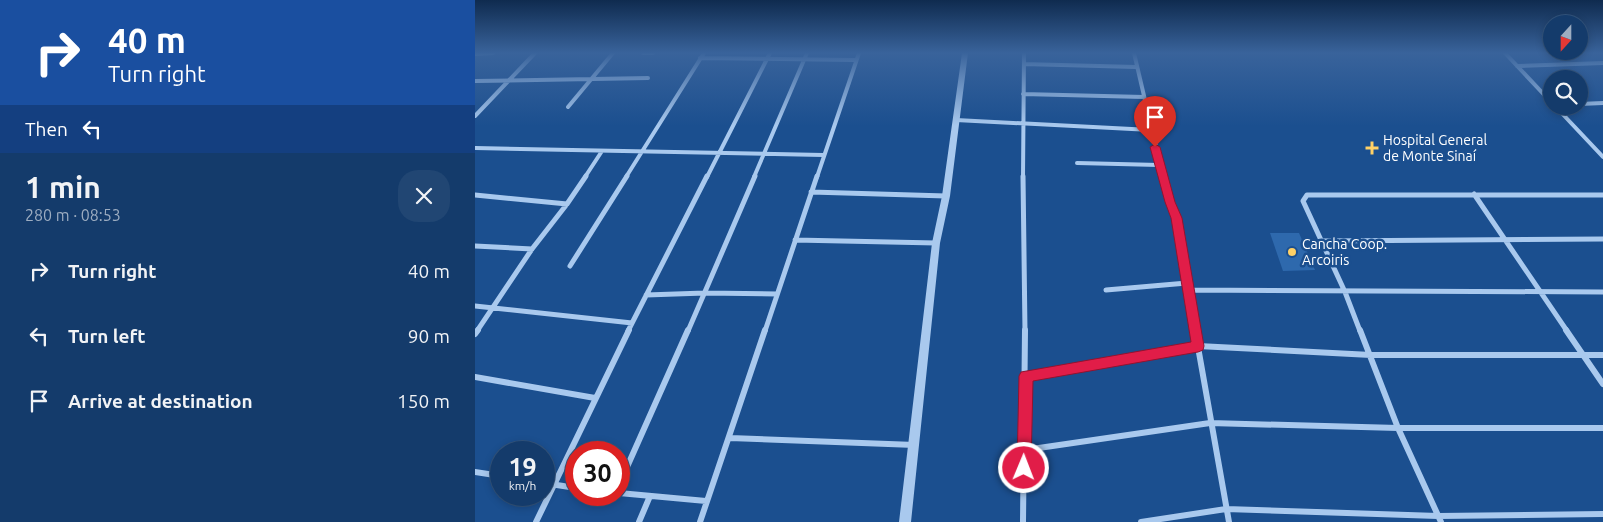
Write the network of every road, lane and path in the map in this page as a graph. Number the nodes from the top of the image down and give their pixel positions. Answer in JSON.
{"nodes":[{"id":1,"x":689,"y":77,"type":"edge"},
{"id":2,"x":758,"y":77,"type":"edge"},
{"id":3,"x":796,"y":77,"type":"edge"},
{"id":4,"x":851,"y":77,"type":"edge"},
{"id":5,"x":962,"y":77,"type":"edge"},
{"id":6,"x":1024,"y":77,"type":"edge"},
{"id":7,"x":1139,"y":77,"type":"edge"},
{"id":8,"x":1528,"y":77,"type":"edge"},
{"id":9,"x":591,"y":78,"type":"junction"},
{"id":10,"x":648,"y":78,"type":"dead end"},
{"id":11,"x":511,"y":79,"type":"junction"},
{"id":12,"x":475,"y":81,"type":"edge"},
{"id":13,"x":1023,"y":94,"type":"junction"},
{"id":14,"x":1543,"y":94,"type":"edge"},
{"id":15,"x":1144,"y":97,"type":"junction"},
{"id":16,"x":1603,"y":103,"type":"edge"},
{"id":17,"x":1588,"y":104,"type":"edge"},
{"id":18,"x":568,"y":107,"type":"dead end"},
{"id":19,"x":478,"y":111,"type":"edge"},
{"id":20,"x":1564,"y":115,"type":"edge"},
{"id":21,"x":475,"y":116,"type":"edge"},
{"id":22,"x":956,"y":120,"type":"junction"},
{"id":23,"x":1023,"y":123,"type":"junction"},
{"id":24,"x":1151,"y":130,"type":"junction"},
{"id":25,"x":475,"y":148,"type":"edge"},
{"id":26,"x":1596,"y":149,"type":"junction"},
{"id":27,"x":1603,"y":149,"type":"edge"},
{"id":28,"x":602,"y":151,"type":"junction"},
{"id":29,"x":642,"y":152,"type":"junction"},
{"id":30,"x":719,"y":153,"type":"junction"},
{"id":31,"x":763,"y":154,"type":"junction"},
{"id":32,"x":823,"y":154,"type":"junction"},
{"id":33,"x":1603,"y":157,"type":"edge"},
{"id":34,"x":1077,"y":164,"type":"dead end"},
{"id":35,"x":1159,"y":165,"type":"junction"},
{"id":36,"x":811,"y":192,"type":"junction"},
{"id":37,"x":1474,"y":194,"type":"junction"},
{"id":38,"x":475,"y":195,"type":"edge"},
{"id":39,"x":1603,"y":195,"type":"edge"},
{"id":40,"x":946,"y":196,"type":"junction"},
{"id":41,"x":567,"y":204,"type":"junction"},
{"id":42,"x":1603,"y":239,"type":"edge"},
{"id":43,"x":795,"y":240,"type":"junction"},
{"id":44,"x":1504,"y":240,"type":"junction"},
{"id":45,"x":1320,"y":241,"type":"junction"},
{"id":46,"x":936,"y":243,"type":"junction"},
{"id":47,"x":475,"y":246,"type":"edge"},
{"id":48,"x":532,"y":249,"type":"junction"},
{"id":49,"x":570,"y":266,"type":"dead end"},
{"id":50,"x":1187,"y":283,"type":"junction"},
{"id":51,"x":1106,"y":290,"type":"dead end"},
{"id":52,"x":1188,"y":290,"type":"junction"},
{"id":53,"x":1345,"y":292,"type":"junction"},
{"id":54,"x":1540,"y":292,"type":"junction"},
{"id":55,"x":1603,"y":292,"type":"edge"},
{"id":56,"x":705,"y":293,"type":"junction"},
{"id":57,"x":777,"y":294,"type":"junction"},
{"id":58,"x":646,"y":295,"type":"junction"},
{"id":59,"x":475,"y":306,"type":"edge"},
{"id":60,"x":495,"y":307,"type":"junction"},
{"id":61,"x":632,"y":323,"type":"junction"},
{"id":62,"x":475,"y":334,"type":"edge"},
{"id":63,"x":1198,"y":346,"type":"junction"},
{"id":64,"x":1371,"y":355,"type":"junction"},
{"id":65,"x":1583,"y":355,"type":"junction"},
{"id":66,"x":1603,"y":355,"type":"edge"},
{"id":67,"x":1026,"y":376,"type":"junction"},
{"id":68,"x":475,"y":378,"type":"edge"},
{"id":69,"x":1603,"y":384,"type":"edge"},
{"id":70,"x":595,"y":398,"type":"junction"},
{"id":71,"x":1210,"y":423,"type":"junction"},
{"id":72,"x":1398,"y":428,"type":"junction"},
{"id":73,"x":1603,"y":428,"type":"edge"},
{"id":74,"x":730,"y":438,"type":"junction"},
{"id":75,"x":915,"y":445,"type":"junction"},
{"id":76,"x":1025,"y":450,"type":"junction"},
{"id":77,"x":630,"y":460,"type":"edge"},
{"id":78,"x":475,"y":472,"type":"edge"},
{"id":79,"x":490,"y":474,"type":"edge"},
{"id":80,"x":555,"y":485,"type":"joint"},
{"id":81,"x":565,"y":486,"type":"edge"},
{"id":82,"x":630,"y":494,"type":"edge"},
{"id":83,"x":650,"y":496,"type":"junction"},
{"id":84,"x":706,"y":501,"type":"junction"},
{"id":85,"x":544,"y":506,"type":"edge"},
{"id":86,"x":1226,"y":509,"type":"junction"},
{"id":87,"x":1603,"y":514,"type":"edge"},
{"id":88,"x":1439,"y":519,"type":"edge"},
{"id":89,"x":536,"y":522,"type":"edge"},
{"id":90,"x":639,"y":522,"type":"edge"},
{"id":91,"x":699,"y":522,"type":"edge"},
{"id":92,"x":905,"y":522,"type":"edge"},
{"id":93,"x":1023,"y":522,"type":"edge"},
{"id":94,"x":1141,"y":522,"type":"edge"},
{"id":95,"x":1229,"y":522,"type":"edge"}],
"edges":[{"from":1,"to":29,"type":"street"},
{"from":2,"to":30,"type":"street"},
{"from":3,"to":31,"type":"street"},
{"from":4,"to":32,"type":"street"},
{"from":5,"to":22,"type":"street"},
{"from":6,"to":13,"type":"street"},
{"from":7,"to":15,"type":"street"},
{"from":8,"to":14,"type":"street"},
{"from":9,"to":10,"type":"street"},
{"from":9,"to":11,"type":"street"},
{"from":9,"to":18,"type":"street"},
{"from":11,"to":12,"type":"street"},
{"from":11,"to":19,"type":"street"},
{"from":13,"to":15,"type":"street"},
{"from":13,"to":23,"type":"street"},
{"from":15,"to":24,"type":"street"},
{"from":16,"to":17,"type":"street"},
{"from":19,"to":21,"type":"street"},
{"from":20,"to":26,"type":"street"},
{"from":22,"to":23,"type":"street"},
{"from":22,"to":40,"type":"street"},
{"from":23,"to":24,"type":"street"},
{"from":23,"to":67,"type":"street"},
{"from":24,"to":35,"type":"street"},
{"from":25,"to":28,"type":"street"},
{"from":26,"to":27,"type":"street"},
{"from":26,"to":33,"type":"street"},
{"from":28,"to":29,"type":"street"},
{"from":28,"to":41,"type":"street"},
{"from":29,"to":30,"type":"street"},
{"from":29,"to":49,"type":"street"},
{"from":30,"to":31,"type":"street"},
{"from":30,"to":58,"type":"street"},
{"from":31,"to":32,"type":"street"},
{"from":31,"to":56,"type":"street"},
{"from":32,"to":36,"type":"street"},
{"from":34,"to":35,"type":"street"},
{"from":35,"to":50,"type":"street"},
{"from":36,"to":40,"type":"street"},
{"from":36,"to":43,"type":"street"},
{"from":37,"to":39,"type":"street"},
{"from":37,"to":44,"type":"street"},
{"from":37,"to":45,"type":"street"},
{"from":38,"to":41,"type":"street"},
{"from":40,"to":46,"type":"street"},
{"from":41,"to":48,"type":"street"},
{"from":42,"to":44,"type":"street"},
{"from":43,"to":46,"type":"street"},
{"from":43,"to":57,"type":"street"},
{"from":44,"to":45,"type":"street"},
{"from":44,"to":54,"type":"street"},
{"from":45,"to":53,"type":"street"},
{"from":46,"to":75,"type":"street"},
{"from":47,"to":48,"type":"street"},
{"from":48,"to":60,"type":"street"},
{"from":50,"to":51,"type":"street"},
{"from":50,"to":52,"type":"street"},
{"from":52,"to":53,"type":"street"},
{"from":52,"to":63,"type":"street"},
{"from":53,"to":54,"type":"street"},
{"from":53,"to":64,"type":"street"},
{"from":54,"to":55,"type":"street"},
{"from":54,"to":65,"type":"street"},
{"from":56,"to":57,"type":"street"},
{"from":56,"to":58,"type":"street"},
{"from":56,"to":77,"type":"street"},
{"from":57,"to":74,"type":"street"},
{"from":58,"to":61,"type":"street"},
{"from":59,"to":60,"type":"street"},
{"from":60,"to":61,"type":"street"},
{"from":60,"to":62,"type":"street"},
{"from":61,"to":70,"type":"street"},
{"from":63,"to":64,"type":"street"},
{"from":63,"to":67,"type":"street"},
{"from":63,"to":71,"type":"street"},
{"from":64,"to":65,"type":"street"},
{"from":64,"to":72,"type":"street"},
{"from":65,"to":66,"type":"street"},
{"from":65,"to":69,"type":"street"},
{"from":67,"to":76,"type":"street"},
{"from":68,"to":70,"type":"street"},
{"from":70,"to":80,"type":"street"},
{"from":71,"to":72,"type":"street"},
{"from":71,"to":76,"type":"street"},
{"from":71,"to":86,"type":"street"},
{"from":72,"to":73,"type":"street"},
{"from":72,"to":88,"type":"street"},
{"from":74,"to":75,"type":"street"},
{"from":74,"to":84,"type":"street"},
{"from":75,"to":92,"type":"street"},
{"from":76,"to":93,"type":"street"},
{"from":78,"to":79,"type":"street"},
{"from":80,"to":81,"type":"street"},
{"from":82,"to":83,"type":"street"},
{"from":83,"to":84,"type":"street"},
{"from":83,"to":90,"type":"street"},
{"from":84,"to":91,"type":"street"},
{"from":85,"to":89,"type":"street"},
{"from":86,"to":88,"type":"street"},
{"from":86,"to":94,"type":"street"},
{"from":86,"to":95,"type":"street"},
{"from":87,"to":88,"type":"street"}]}
